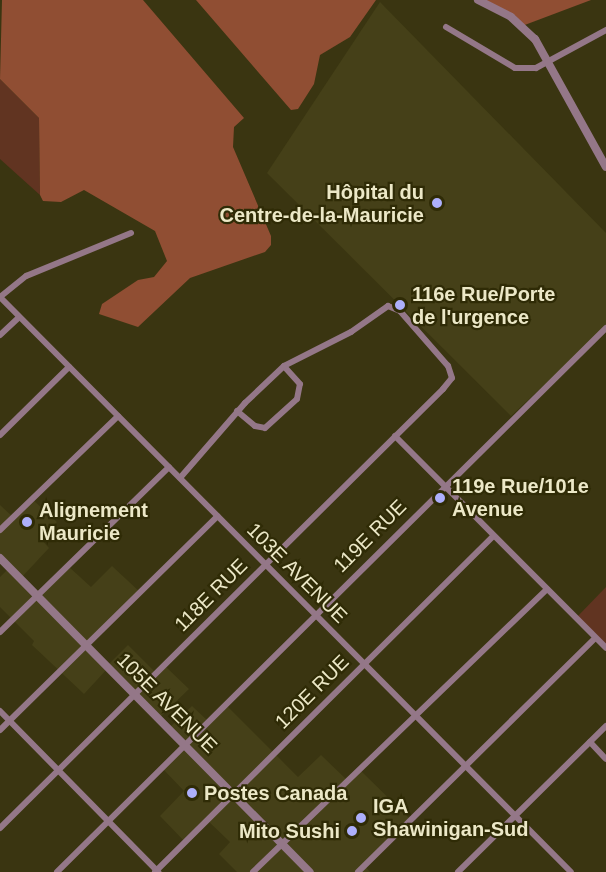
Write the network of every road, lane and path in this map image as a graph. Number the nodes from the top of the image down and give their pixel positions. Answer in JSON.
{"nodes":[{"id":1,"x":478,"y":0,"type":"edge"},
{"id":2,"x":446,"y":27,"type":"dead end"},
{"id":3,"x":606,"y":30,"type":"edge"},
{"id":4,"x":549,"y":61,"type":"junction"},
{"id":5,"x":606,"y":167,"type":"edge"},
{"id":6,"x":130,"y":233,"type":"dead end"},
{"id":7,"x":0,"y":297,"type":"edge"},
{"id":8,"x":20,"y":317,"type":"junction"},
{"id":9,"x":606,"y":328,"type":"edge"},
{"id":10,"x":0,"y":336,"type":"edge"},
{"id":11,"x":284,"y":366,"type":"junction"},
{"id":12,"x":69,"y":367,"type":"junction"},
{"id":13,"x":237,"y":411,"type":"junction"},
{"id":14,"x":118,"y":416,"type":"junction"},
{"id":15,"x":0,"y":435,"type":"edge"},
{"id":16,"x":395,"y":436,"type":"junction"},
{"id":17,"x":169,"y":467,"type":"junction"},
{"id":18,"x":180,"y":478,"type":"junction"},
{"id":19,"x":444,"y":486,"type":"junction"},
{"id":20,"x":218,"y":516,"type":"junction"},
{"id":21,"x":0,"y":530,"type":"edge"},
{"id":22,"x":493,"y":536,"type":"junction"},
{"id":23,"x":0,"y":558,"type":"edge"},
{"id":24,"x":266,"y":564,"type":"junction"},
{"id":25,"x":547,"y":589,"type":"junction"},
{"id":26,"x":38,"y":596,"type":"junction"},
{"id":27,"x":315,"y":614,"type":"junction"},
{"id":28,"x":0,"y":632,"type":"edge"},
{"id":29,"x":596,"y":638,"type":"junction"},
{"id":30,"x":86,"y":645,"type":"junction"},
{"id":31,"x":606,"y":648,"type":"edge"},
{"id":32,"x":364,"y":664,"type":"junction"},
{"id":33,"x":135,"y":694,"type":"junction"},
{"id":34,"x":0,"y":711,"type":"edge"},
{"id":35,"x":415,"y":715,"type":"junction"},
{"id":36,"x":10,"y":721,"type":"junction"},
{"id":37,"x":606,"y":726,"type":"edge"},
{"id":38,"x":0,"y":730,"type":"edge"},
{"id":39,"x":590,"y":742,"type":"junction"},
{"id":40,"x":184,"y":745,"type":"junction"},
{"id":41,"x":606,"y":759,"type":"edge"},
{"id":42,"x":466,"y":766,"type":"junction"},
{"id":43,"x":58,"y":770,"type":"junction"},
{"id":44,"x":233,"y":794,"type":"junction"},
{"id":45,"x":515,"y":816,"type":"junction"},
{"id":46,"x":108,"y":821,"type":"junction"},
{"id":47,"x":0,"y":828,"type":"edge"},
{"id":48,"x":282,"y":843,"type":"junction"},
{"id":49,"x":157,"y":871,"type":"edge"},
{"id":50,"x":57,"y":872,"type":"edge"},
{"id":51,"x":253,"y":872,"type":"edge"},
{"id":52,"x":310,"y":872,"type":"edge"},
{"id":53,"x":358,"y":872,"type":"edge"},
{"id":54,"x":458,"y":872,"type":"edge"},
{"id":55,"x":571,"y":872,"type":"edge"}],
"edges":[{"from":1,"to":4,"type":"street"},
{"from":2,"to":4,"type":"street"},
{"from":3,"to":4,"type":"street"},
{"from":4,"to":5,"type":"street"},
{"from":6,"to":7,"type":"street"},
{"from":7,"to":8,"type":"street","name":"103E AVENUE"},
{"from":8,"to":10,"type":"street"},
{"from":8,"to":12,"type":"street","name":"103E AVENUE"},
{"from":9,"to":19,"type":"street","name":"119E RUE"},
{"from":11,"to":13,"type":"street"},
{"from":11,"to":13,"type":"street"},
{"from":11,"to":16,"type":"street","name":"118E RUE"},
{"from":12,"to":14,"type":"street","name":"103E AVENUE"},
{"from":12,"to":15,"type":"street"},
{"from":13,"to":18,"type":"street"},
{"from":14,"to":17,"type":"street","name":"103E AVENUE"},
{"from":14,"to":21,"type":"street"},
{"from":16,"to":19,"type":"street"},
{"from":16,"to":24,"type":"street","name":"118E RUE"},
{"from":17,"to":18,"type":"street","name":"103E AVENUE"},
{"from":17,"to":26,"type":"street"},
{"from":18,"to":20,"type":"street","name":"103E AVENUE"},
{"from":19,"to":22,"type":"street"},
{"from":19,"to":27,"type":"street","name":"119E RUE"},
{"from":20,"to":24,"type":"street","name":"103E AVENUE"},
{"from":20,"to":30,"type":"street"},
{"from":22,"to":25,"type":"street"},
{"from":22,"to":32,"type":"street","name":"120E RUE"},
{"from":23,"to":26,"type":"street","name":"105E AVENUE"},
{"from":24,"to":27,"type":"street","name":"103E AVENUE"},
{"from":24,"to":33,"type":"street","name":"118E RUE"},
{"from":25,"to":29,"type":"street"},
{"from":25,"to":35,"type":"street"},
{"from":26,"to":28,"type":"street"},
{"from":26,"to":30,"type":"street","name":"105E AVENUE"},
{"from":27,"to":32,"type":"street","name":"103E AVENUE"},
{"from":27,"to":40,"type":"street","name":"119E RUE"},
{"from":29,"to":31,"type":"street"},
{"from":29,"to":42,"type":"street"},
{"from":30,"to":33,"type":"street","name":"105E AVENUE"},
{"from":30,"to":36,"type":"street"},
{"from":32,"to":35,"type":"street","name":"103E AVENUE"},
{"from":32,"to":44,"type":"street","name":"120E RUE"},
{"from":33,"to":40,"type":"street","name":"105E AVENUE"},
{"from":33,"to":43,"type":"street","name":"118E RUE"},
{"from":34,"to":36,"type":"street"},
{"from":35,"to":42,"type":"street","name":"103E AVENUE"},
{"from":35,"to":48,"type":"street"},
{"from":36,"to":38,"type":"street"},
{"from":36,"to":43,"type":"street"},
{"from":37,"to":39,"type":"street"},
{"from":39,"to":41,"type":"street"},
{"from":39,"to":45,"type":"street"},
{"from":40,"to":44,"type":"street","name":"105E AVENUE"},
{"from":40,"to":46,"type":"street","name":"119E RUE"},
{"from":42,"to":45,"type":"street","name":"103E AVENUE"},
{"from":42,"to":53,"type":"street"},
{"from":43,"to":46,"type":"street"},
{"from":43,"to":47,"type":"street","name":"118E RUE"},
{"from":44,"to":48,"type":"street","name":"105E AVENUE"},
{"from":44,"to":49,"type":"street","name":"120E RUE"},
{"from":45,"to":54,"type":"street"},
{"from":45,"to":55,"type":"street","name":"103E AVENUE"},
{"from":46,"to":49,"type":"street"},
{"from":46,"to":50,"type":"street","name":"119E RUE"},
{"from":48,"to":51,"type":"street"},
{"from":48,"to":52,"type":"street","name":"105E AVENUE"}]}
